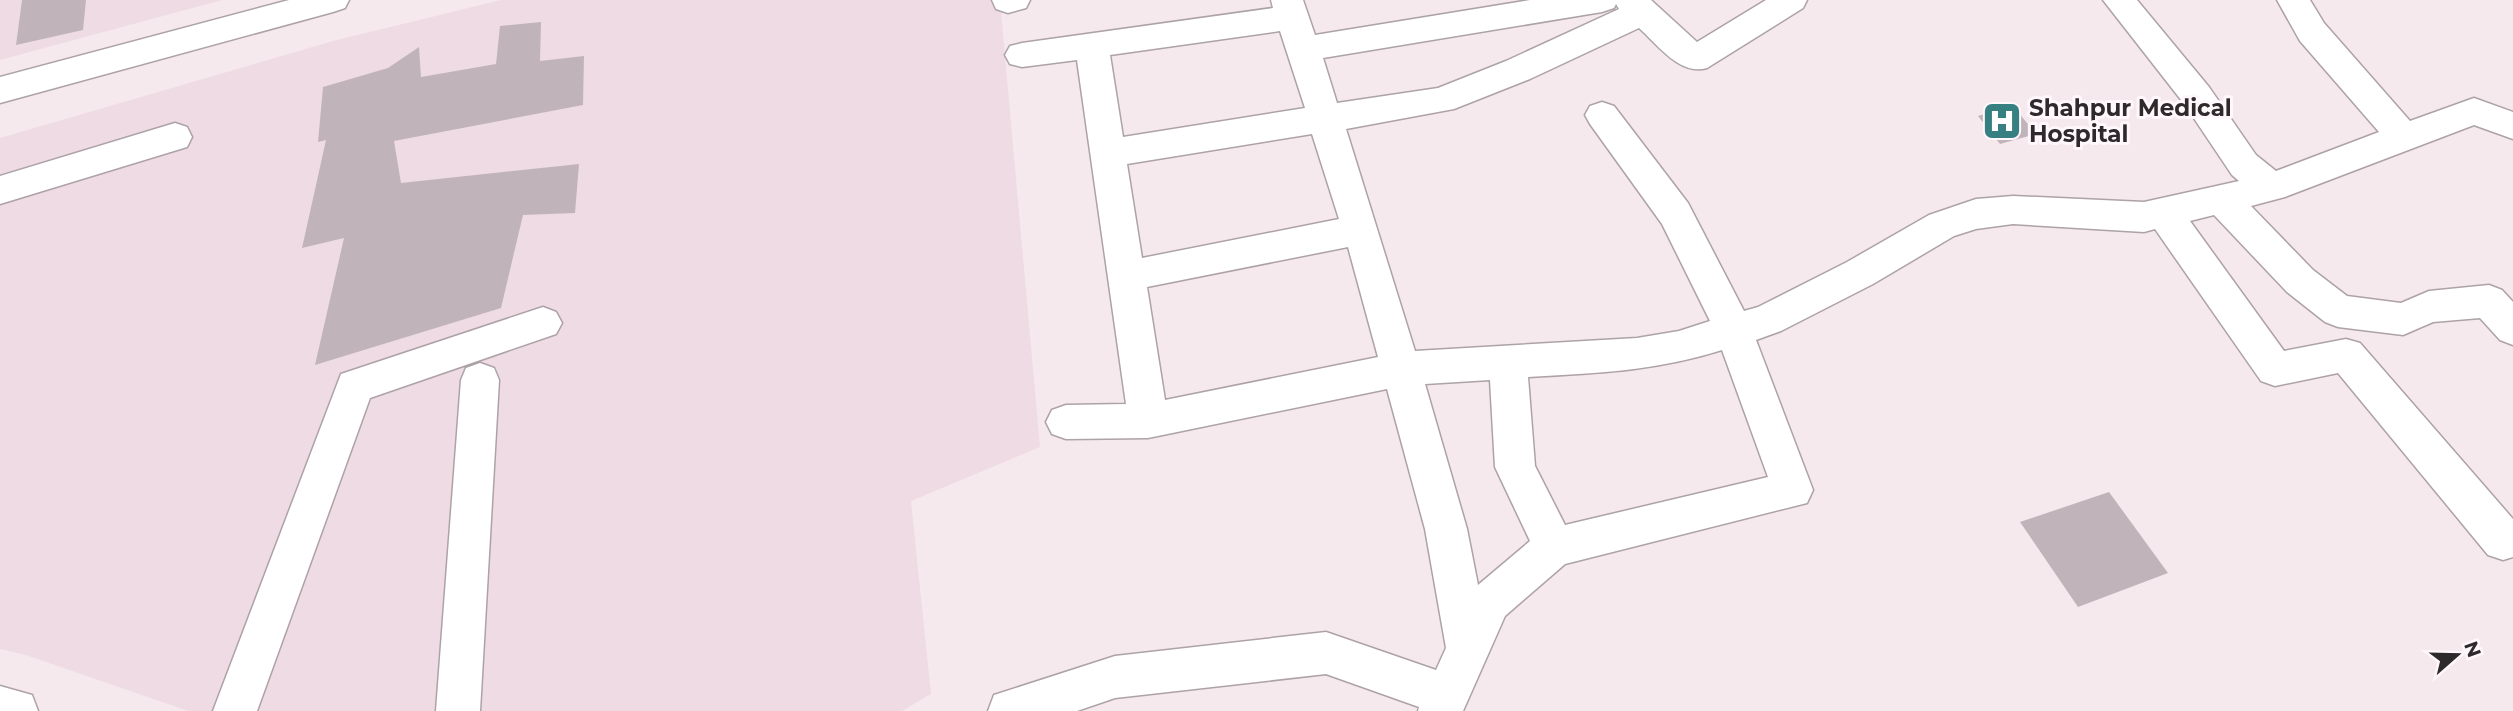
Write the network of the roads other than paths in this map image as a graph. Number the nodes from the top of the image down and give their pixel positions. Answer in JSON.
{"nodes":[{"id":1,"x":333,"y":0,"type":"edge"},
{"id":2,"x":1602,"y":0,"type":"edge"},
{"id":3,"x":1791,"y":0,"type":"edge"},
{"id":4,"x":2119,"y":0,"type":"edge"},
{"id":5,"x":2293,"y":0,"type":"edge"},
{"id":6,"x":1637,"y":6,"type":"edge"},
{"id":7,"x":1295,"y":22,"type":"edge"},
{"id":8,"x":1092,"y":45,"type":"junction"},
{"id":9,"x":1022,"y":55,"type":"dead end"},
{"id":10,"x":0,"y":90,"type":"edge"},
{"id":11,"x":1602,"y":115,"type":"dead end"},
{"id":12,"x":1327,"y":120,"type":"junction"},
{"id":13,"x":2513,"y":126,"type":"edge"},
{"id":14,"x":175,"y":136,"type":"dead end"},
{"id":15,"x":2404,"y":137,"type":"junction"},
{"id":16,"x":1108,"y":153,"type":"junction"},
{"id":17,"x":2272,"y":187,"type":"junction"},
{"id":18,"x":0,"y":190,"type":"edge"},
{"id":19,"x":2221,"y":199,"type":"junction"},
{"id":20,"x":2163,"y":212,"type":"junction"},
{"id":21,"x":1361,"y":230,"type":"junction"},
{"id":22,"x":1126,"y":276,"type":"junction"},
{"id":23,"x":544,"y":323,"type":"dead end"},
{"id":24,"x":2513,"y":328,"type":"edge"},
{"id":25,"x":1734,"y":331,"type":"junction"},
{"id":26,"x":1508,"y":362,"type":"junction"},
{"id":27,"x":1401,"y":369,"type":"junction"},
{"id":28,"x":480,"y":380,"type":"dead end"},
{"id":29,"x":1148,"y":421,"type":"junction"},
{"id":30,"x":1066,"y":422,"type":"dead end"},
{"id":31,"x":2513,"y":538,"type":"edge"},
{"id":32,"x":1554,"y":547,"type":"junction"},
{"id":33,"x":1468,"y":648,"type":"junction"},
{"id":34,"x":1443,"y":703,"type":"edge"},
{"id":35,"x":0,"y":708,"type":"edge"},
{"id":36,"x":16,"y":711,"type":"edge"},
{"id":37,"x":235,"y":711,"type":"edge"},
{"id":38,"x":458,"y":711,"type":"edge"},
{"id":39,"x":1010,"y":711,"type":"edge"}],
"edges":[{"from":1,"to":10,"type":"street"},
{"from":2,"to":7,"type":"street"},
{"from":3,"to":6,"type":"street"},
{"from":4,"to":17,"type":"street"},
{"from":5,"to":15,"type":"street"},
{"from":6,"to":12,"type":"street"},
{"from":7,"to":8,"type":"street"},
{"from":7,"to":12,"type":"street"},
{"from":8,"to":9,"type":"street"},
{"from":8,"to":16,"type":"street"},
{"from":11,"to":25,"type":"street"},
{"from":12,"to":16,"type":"street"},
{"from":12,"to":21,"type":"street"},
{"from":13,"to":15,"type":"street"},
{"from":14,"to":18,"type":"street"},
{"from":15,"to":17,"type":"street"},
{"from":16,"to":22,"type":"street"},
{"from":17,"to":19,"type":"street"},
{"from":19,"to":20,"type":"street"},
{"from":19,"to":24,"type":"street"},
{"from":20,"to":25,"type":"street"},
{"from":20,"to":31,"type":"street"},
{"from":21,"to":22,"type":"street"},
{"from":21,"to":27,"type":"street"},
{"from":22,"to":29,"type":"street"},
{"from":23,"to":37,"type":"street"},
{"from":25,"to":26,"type":"street"},
{"from":25,"to":32,"type":"street"},
{"from":26,"to":27,"type":"street"},
{"from":26,"to":32,"type":"street"},
{"from":27,"to":29,"type":"street"},
{"from":27,"to":33,"type":"street"},
{"from":28,"to":38,"type":"street"},
{"from":29,"to":30,"type":"street"},
{"from":32,"to":33,"type":"street"},
{"from":33,"to":34,"type":"street"},
{"from":34,"to":39,"type":"street"},
{"from":35,"to":36,"type":"street"}]}
